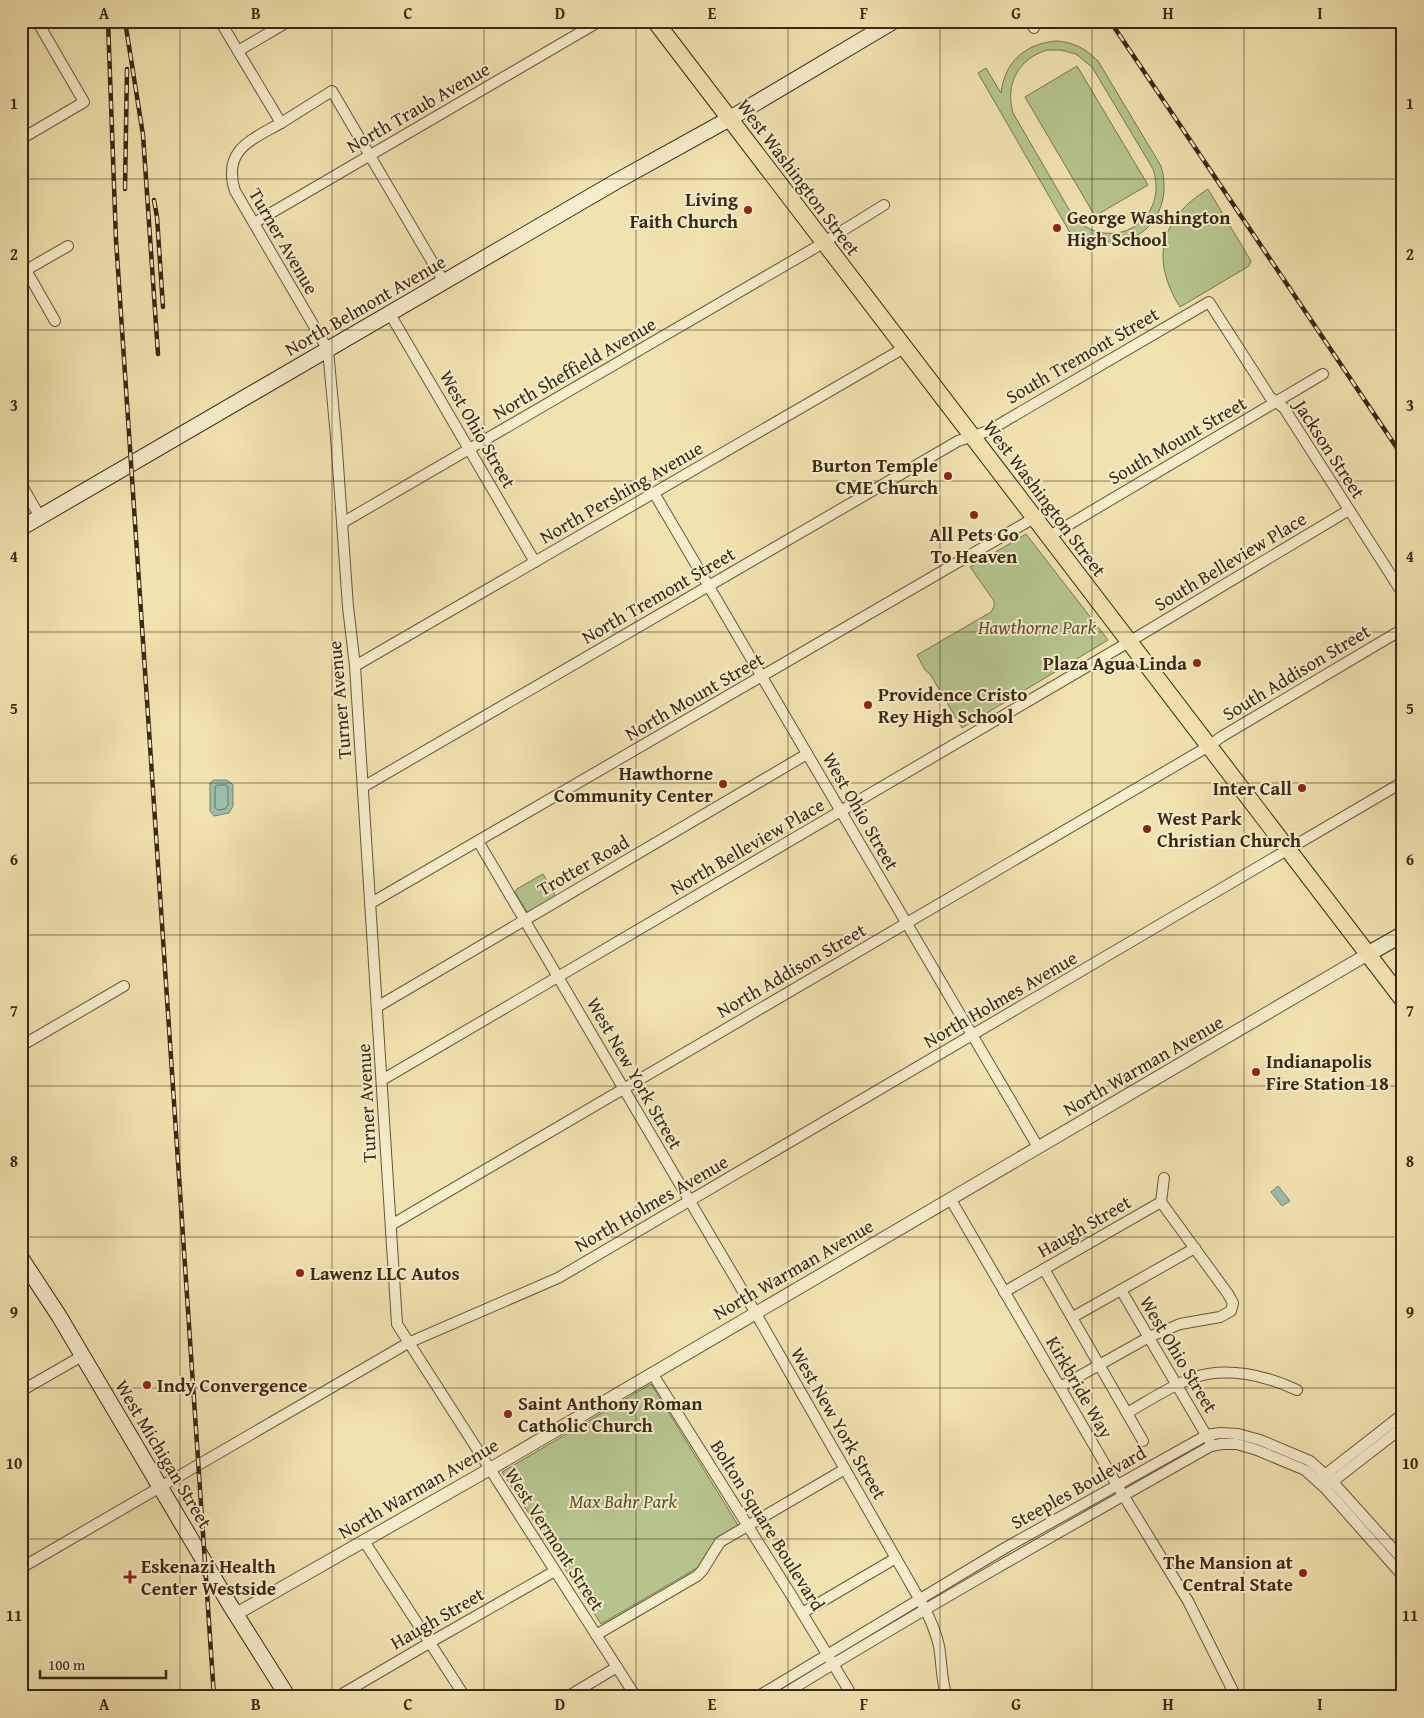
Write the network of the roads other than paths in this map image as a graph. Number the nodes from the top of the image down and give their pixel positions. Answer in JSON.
{"nodes":[{"id":1,"x":37,"y":21,"type":"edge"},
{"id":2,"x":220,"y":21,"type":"edge"},
{"id":3,"x":289,"y":21,"type":"edge"},
{"id":4,"x":600,"y":21,"type":"edge"},
{"id":5,"x":655,"y":21,"type":"edge"},
{"id":6,"x":894,"y":21,"type":"edge"},
{"id":7,"x":238,"y":51,"type":"junction"},
{"id":8,"x":730,"y":119,"type":"junction"},
{"id":9,"x":281,"y":123,"type":"junction"},
{"id":10,"x":21,"y":139,"type":"edge"},
{"id":11,"x":369,"y":156,"type":"junction"},
{"id":12,"x":884,"y":205,"type":"dead end"},
{"id":13,"x":254,"y":223,"type":"junction"},
{"id":14,"x":824,"y":243,"type":"junction"},
{"id":15,"x":68,"y":246,"type":"dead end"},
{"id":16,"x":24,"y":272,"type":"edge"},
{"id":17,"x":444,"y":282,"type":"junction"},
{"id":18,"x":1209,"y":302,"type":"joint"},
{"id":19,"x":390,"y":314,"type":"junction"},
{"id":20,"x":55,"y":321,"type":"dead end"},
{"id":21,"x":904,"y":348,"type":"junction"},
{"id":22,"x":328,"y":350,"type":"junction"},
{"id":23,"x":1323,"y":374,"type":"dead end"},
{"id":24,"x":1276,"y":402,"type":"junction"},
{"id":25,"x":972,"y":436,"type":"junction"},
{"id":26,"x":469,"y":450,"type":"junction"},
{"id":27,"x":21,"y":484,"type":"edge"},
{"id":28,"x":654,"y":493,"type":"junction"},
{"id":29,"x":1349,"y":510,"type":"junction"},
{"id":30,"x":40,"y":517,"type":"junction"},
{"id":31,"x":1034,"y":518,"type":"junction"},
{"id":32,"x":342,"y":523,"type":"junction"},
{"id":33,"x":21,"y":528,"type":"edge"},
{"id":34,"x":1048,"y":536,"type":"junction"},
{"id":35,"x":535,"y":562,"type":"junction"},
{"id":36,"x":708,"y":586,"type":"junction"},
{"id":37,"x":1403,"y":594,"type":"edge"},
{"id":38,"x":1403,"y":629,"type":"edge"},
{"id":39,"x":1129,"y":641,"type":"junction"},
{"id":40,"x":355,"y":666,"type":"junction"},
{"id":41,"x":762,"y":677,"type":"junction"},
{"id":42,"x":1209,"y":746,"type":"junction"},
{"id":43,"x":807,"y":754,"type":"junction"},
{"id":44,"x":1403,"y":782,"type":"edge"},
{"id":45,"x":363,"y":787,"type":"junction"},
{"id":46,"x":840,"y":811,"type":"junction"},
{"id":47,"x":478,"y":841,"type":"junction"},
{"id":48,"x":1288,"y":850,"type":"junction"},
{"id":49,"x":371,"y":903,"type":"junction"},
{"id":50,"x":524,"y":920,"type":"junction"},
{"id":51,"x":906,"y":923,"type":"junction"},
{"id":52,"x":1403,"y":934,"type":"edge"},
{"id":53,"x":1368,"y":954,"type":"junction"},
{"id":54,"x":558,"y":977,"type":"junction"},
{"id":55,"x":124,"y":986,"type":"dead end"},
{"id":56,"x":1403,"y":1000,"type":"edge"},
{"id":57,"x":378,"y":1006,"type":"junction"},
{"id":58,"x":972,"y":1036,"type":"junction"},
{"id":59,"x":21,"y":1046,"type":"edge"},
{"id":60,"x":382,"y":1080,"type":"junction"},
{"id":61,"x":624,"y":1088,"type":"junction"},
{"id":62,"x":1038,"y":1147,"type":"junction"},
{"id":63,"x":1164,"y":1178,"type":"dead end"},
{"id":64,"x":951,"y":1200,"type":"junction"},
{"id":65,"x":690,"y":1201,"type":"junction"},
{"id":66,"x":1161,"y":1202,"type":"junction"},
{"id":67,"x":391,"y":1225,"type":"junction"},
{"id":68,"x":1195,"y":1248,"type":"junction"},
{"id":69,"x":21,"y":1258,"type":"edge"},
{"id":70,"x":1044,"y":1269,"type":"junction"},
{"id":71,"x":1121,"y":1290,"type":"junction"},
{"id":72,"x":1004,"y":1292,"type":"junction"},
{"id":73,"x":756,"y":1313,"type":"junction"},
{"id":74,"x":1073,"y":1318,"type":"junction"},
{"id":75,"x":397,"y":1324,"type":"joint"},
{"id":76,"x":1149,"y":1337,"type":"junction"},
{"id":77,"x":408,"y":1343,"type":"junction"},
{"id":78,"x":82,"y":1356,"type":"junction"},
{"id":79,"x":1100,"y":1365,"type":"junction"},
{"id":80,"x":652,"y":1373,"type":"junction"},
{"id":81,"x":1177,"y":1385,"type":"junction"},
{"id":82,"x":1060,"y":1387,"type":"junction"},
{"id":83,"x":1297,"y":1390,"type":"dead end"},
{"id":84,"x":21,"y":1392,"type":"edge"},
{"id":85,"x":1127,"y":1413,"type":"junction"},
{"id":86,"x":1403,"y":1414,"type":"edge"},
{"id":87,"x":1403,"y":1427,"type":"edge"},
{"id":88,"x":1207,"y":1435,"type":"junction"},
{"id":89,"x":1144,"y":1441,"type":"dead end"},
{"id":90,"x":1211,"y":1446,"type":"junction"},
{"id":91,"x":490,"y":1469,"type":"junction"},
{"id":92,"x":845,"y":1469,"type":"junction"},
{"id":93,"x":1325,"y":1481,"type":"junction"},
{"id":94,"x":1117,"y":1485,"type":"junction"},
{"id":95,"x":161,"y":1487,"type":"junction"},
{"id":96,"x":1123,"y":1496,"type":"junction"},
{"id":97,"x":748,"y":1526,"type":"junction"},
{"id":98,"x":364,"y":1541,"type":"junction"},
{"id":99,"x":896,"y":1558,"type":"junction"},
{"id":100,"x":1403,"y":1560,"type":"edge"},
{"id":101,"x":21,"y":1568,"type":"edge"},
{"id":102,"x":555,"y":1571,"type":"junction"},
{"id":103,"x":1403,"y":1576,"type":"edge"},
{"id":104,"x":919,"y":1599,"type":"junction"},
{"id":105,"x":925,"y":1609,"type":"junction"},
{"id":106,"x":802,"y":1613,"type":"junction"},
{"id":107,"x":236,"y":1614,"type":"junction"},
{"id":108,"x":596,"y":1635,"type":"junction"},
{"id":109,"x":430,"y":1642,"type":"junction"},
{"id":110,"x":828,"y":1654,"type":"junction"},
{"id":111,"x":834,"y":1664,"type":"junction"},
{"id":112,"x":617,"y":1667,"type":"junction"},
{"id":113,"x":288,"y":1697,"type":"edge"},
{"id":114,"x":337,"y":1697,"type":"edge"},
{"id":115,"x":465,"y":1697,"type":"edge"},
{"id":116,"x":567,"y":1697,"type":"edge"},
{"id":117,"x":636,"y":1697,"type":"edge"},
{"id":118,"x":757,"y":1697,"type":"edge"},
{"id":119,"x":779,"y":1697,"type":"edge"},
{"id":120,"x":852,"y":1697,"type":"edge"},
{"id":121,"x":947,"y":1697,"type":"edge"},
{"id":122,"x":1236,"y":1697,"type":"edge"}],
"edges":[{"from":1,"to":10,"type":"street"},
{"from":2,"to":7,"type":"street"},
{"from":3,"to":7,"type":"street"},
{"from":4,"to":11,"type":"street","name":"North Traub Avenue"},
{"from":5,"to":8,"type":"main road","name":"West Washington Street"},
{"from":6,"to":8,"type":"main road","name":"North Belmont Avenue"},
{"from":7,"to":9,"type":"street"},
{"from":8,"to":14,"type":"main road","name":"West Washington Street"},
{"from":8,"to":17,"type":"main road","name":"North Belmont Avenue"},
{"from":9,"to":11,"type":"street"},
{"from":9,"to":13,"type":"street","name":"Turner Avenue"},
{"from":11,"to":13,"type":"street","name":"North Traub Avenue"},
{"from":11,"to":17,"type":"street"},
{"from":12,"to":14,"type":"street","name":"North Sheffield Avenue"},
{"from":13,"to":22,"type":"street","name":"Turner Avenue"},
{"from":14,"to":21,"type":"main road","name":"West Washington Street"},
{"from":14,"to":26,"type":"street","name":"North Sheffield Avenue"},
{"from":15,"to":16,"type":"street"},
{"from":16,"to":20,"type":"street"},
{"from":17,"to":19,"type":"main road","name":"North Belmont Avenue"},
{"from":18,"to":24,"type":"street","name":"Jackson Street"},
{"from":18,"to":25,"type":"street","name":"South Tremont Street"},
{"from":19,"to":22,"type":"main road","name":"North Belmont Avenue"},
{"from":19,"to":26,"type":"street","name":"West Ohio Street"},
{"from":21,"to":25,"type":"main road","name":"West Washington Street"},
{"from":21,"to":28,"type":"street","name":"North Pershing Avenue"},
{"from":22,"to":30,"type":"main road","name":"North Belmont Avenue"},
{"from":22,"to":32,"type":"street","name":"Turner Avenue"},
{"from":23,"to":24,"type":"street","name":"South Mount Street"},
{"from":24,"to":29,"type":"street","name":"Jackson Street"},
{"from":24,"to":34,"type":"street","name":"South Mount Street"},
{"from":25,"to":31,"type":"main road","name":"West Washington Street"},
{"from":25,"to":36,"type":"street","name":"North Tremont Street"},
{"from":26,"to":32,"type":"street","name":"North Sheffield Avenue"},
{"from":26,"to":35,"type":"street","name":"West Ohio Street"},
{"from":27,"to":30,"type":"street"},
{"from":28,"to":35,"type":"street","name":"North Pershing Avenue"},
{"from":28,"to":36,"type":"street","name":"West Ohio Street"},
{"from":29,"to":37,"type":"street","name":"Jackson Street"},
{"from":29,"to":39,"type":"street","name":"South Belleview Place"},
{"from":30,"to":33,"type":"main road","name":"North Belmont Avenue"},
{"from":31,"to":34,"type":"main road","name":"West Washington Street"},
{"from":31,"to":41,"type":"street","name":"North Mount Street"},
{"from":32,"to":40,"type":"street","name":"Turner Avenue"},
{"from":34,"to":39,"type":"main road","name":"West Washington Street"},
{"from":35,"to":40,"type":"street","name":"North Pershing Avenue"},
{"from":36,"to":41,"type":"street","name":"West Ohio Street"},
{"from":36,"to":45,"type":"street","name":"North Tremont Street"},
{"from":38,"to":42,"type":"street","name":"South Addison Street"},
{"from":39,"to":42,"type":"main road","name":"West Washington Street"},
{"from":39,"to":46,"type":"street","name":"North Belleview Place"},
{"from":40,"to":45,"type":"street","name":"Turner Avenue"},
{"from":41,"to":43,"type":"street","name":"West Ohio Street"},
{"from":41,"to":47,"type":"street","name":"North Mount Street"},
{"from":42,"to":48,"type":"main road","name":"West Washington Street"},
{"from":42,"to":51,"type":"street","name":"North Addison Street"},
{"from":43,"to":46,"type":"street","name":"West Ohio Street"},
{"from":43,"to":50,"type":"street","name":"Trotter Road"},
{"from":44,"to":48,"type":"street","name":"North Holmes Avenue"},
{"from":45,"to":49,"type":"street","name":"Turner Avenue"},
{"from":46,"to":51,"type":"street","name":"West Ohio Street"},
{"from":46,"to":54,"type":"street","name":"North Belleview Place"},
{"from":47,"to":49,"type":"street","name":"North Mount Street"},
{"from":47,"to":50,"type":"street","name":"West New York Street"},
{"from":48,"to":53,"type":"main road","name":"West Washington Street"},
{"from":48,"to":58,"type":"street","name":"North Holmes Avenue"},
{"from":49,"to":57,"type":"street","name":"Turner Avenue"},
{"from":50,"to":54,"type":"street","name":"West New York Street"},
{"from":50,"to":57,"type":"street","name":"Trotter Road"},
{"from":51,"to":58,"type":"street","name":"West Ohio Street"},
{"from":51,"to":61,"type":"street","name":"North Addison Street"},
{"from":52,"to":53,"type":"main road"},
{"from":53,"to":56,"type":"main road","name":"West Washington Street"},
{"from":53,"to":62,"type":"street","name":"North Warman Avenue"},
{"from":54,"to":60,"type":"street","name":"North Belleview Place"},
{"from":54,"to":61,"type":"street","name":"West New York Street"},
{"from":55,"to":59,"type":"street"},
{"from":57,"to":60,"type":"street","name":"Turner Avenue"},
{"from":58,"to":62,"type":"street","name":"West Ohio Street"},
{"from":58,"to":65,"type":"street","name":"North Holmes Avenue"},
{"from":60,"to":67,"type":"street","name":"Turner Avenue"},
{"from":61,"to":65,"type":"street","name":"West New York Street"},
{"from":61,"to":67,"type":"street","name":"North Addison Street"},
{"from":62,"to":64,"type":"street","name":"North Warman Avenue"},
{"from":63,"to":66,"type":"street","name":"Haugh Street"},
{"from":64,"to":72,"type":"street","name":"Kirkbride Way"},
{"from":64,"to":73,"type":"street","name":"North Warman Avenue"},
{"from":65,"to":73,"type":"street","name":"West New York Street"},
{"from":65,"to":77,"type":"street","name":"North Holmes Avenue"},
{"from":66,"to":68,"type":"street"},
{"from":66,"to":70,"type":"street","name":"Haugh Street"},
{"from":67,"to":75,"type":"street","name":"Turner Avenue"},
{"from":68,"to":71,"type":"street"},
{"from":68,"to":76,"type":"street"},
{"from":69,"to":78,"type":"main road","name":"West Michigan Street"},
{"from":70,"to":72,"type":"street","name":"Haugh Street"},
{"from":70,"to":74,"type":"street"},
{"from":71,"to":74,"type":"street"},
{"from":71,"to":76,"type":"street","name":"West Ohio Street"},
{"from":72,"to":82,"type":"street","name":"Kirkbride Way"},
{"from":73,"to":80,"type":"street","name":"North Warman Avenue"},
{"from":73,"to":92,"type":"street","name":"West New York Street"},
{"from":74,"to":79,"type":"street"},
{"from":75,"to":77,"type":"street","name":"West Vermont Street"},
{"from":76,"to":79,"type":"street"},
{"from":76,"to":81,"type":"street","name":"West Ohio Street"},
{"from":77,"to":91,"type":"street","name":"West Vermont Street"},
{"from":77,"to":95,"type":"street","name":"North Holmes Avenue"},
{"from":78,"to":84,"type":"street"},
{"from":78,"to":95,"type":"main road","name":"West Michigan Street"},
{"from":79,"to":82,"type":"street"},
{"from":79,"to":85,"type":"street"},
{"from":80,"to":91,"type":"street","name":"North Warman Avenue"},
{"from":80,"to":97,"type":"street","name":"Bolton Square Boulevard"},
{"from":81,"to":83,"type":"street"},
{"from":81,"to":85,"type":"street"},
{"from":81,"to":88,"type":"street","name":"West Ohio Street"},
{"from":82,"to":94,"type":"street","name":"Kirkbride Way"},
{"from":85,"to":89,"type":"street"},
{"from":86,"to":93,"type":"street"},
{"from":87,"to":93,"type":"street"},
{"from":88,"to":90,"type":"street","name":"West Ohio Street"},
{"from":88,"to":93,"type":"street","name":"Steeples Boulevard"},
{"from":88,"to":94,"type":"street","name":"Steeples Boulevard"},
{"from":90,"to":93,"type":"street","name":"Steeples Boulevard"},
{"from":90,"to":96,"type":"street","name":"Steeples Boulevard"},
{"from":91,"to":98,"type":"street","name":"North Warman Avenue"},
{"from":91,"to":102,"type":"street","name":"West Vermont Street"},
{"from":92,"to":97,"type":"street"},
{"from":92,"to":99,"type":"street","name":"West New York Street"},
{"from":93,"to":100,"type":"street","name":"Steeples Boulevard"},
{"from":93,"to":103,"type":"street","name":"Steeples Boulevard"},
{"from":94,"to":96,"type":"street","name":"Kirkbride Way"},
{"from":94,"to":104,"type":"street","name":"Steeples Boulevard"},
{"from":95,"to":101,"type":"street","name":"North Holmes Avenue"},
{"from":95,"to":107,"type":"main road","name":"West Michigan Street"},
{"from":96,"to":105,"type":"street","name":"Steeples Boulevard"},
{"from":96,"to":122,"type":"street","name":"Kirkbride Way"},
{"from":97,"to":106,"type":"street","name":"Bolton Square Boulevard"},
{"from":97,"to":108,"type":"street"},
{"from":98,"to":107,"type":"street","name":"North Warman Avenue"},
{"from":98,"to":109,"type":"street"},
{"from":99,"to":104,"type":"street","name":"West New York Street"},
{"from":99,"to":106,"type":"street"},
{"from":102,"to":108,"type":"street","name":"West Vermont Street"},
{"from":102,"to":109,"type":"street","name":"Haugh Street"},
{"from":104,"to":105,"type":"street","name":"West New York Street"},
{"from":104,"to":110,"type":"street","name":"Steeples Boulevard"},
{"from":105,"to":111,"type":"street","name":"Steeples Boulevard"},
{"from":105,"to":121,"type":"street","name":"West New York Street"},
{"from":106,"to":110,"type":"street","name":"Bolton Square Boulevard"},
{"from":107,"to":113,"type":"main road","name":"West Michigan Street"},
{"from":108,"to":112,"type":"street","name":"West Vermont Street"},
{"from":109,"to":114,"type":"street","name":"Haugh Street"},
{"from":109,"to":115,"type":"street"},
{"from":110,"to":111,"type":"street","name":"Bolton Square Boulevard"},
{"from":110,"to":118,"type":"street","name":"Steeples Boulevard"},
{"from":111,"to":119,"type":"street","name":"Steeples Boulevard"},
{"from":111,"to":120,"type":"street","name":"Bolton Square Boulevard"},
{"from":112,"to":116,"type":"street"},
{"from":112,"to":117,"type":"street","name":"West Vermont Street"}]}
